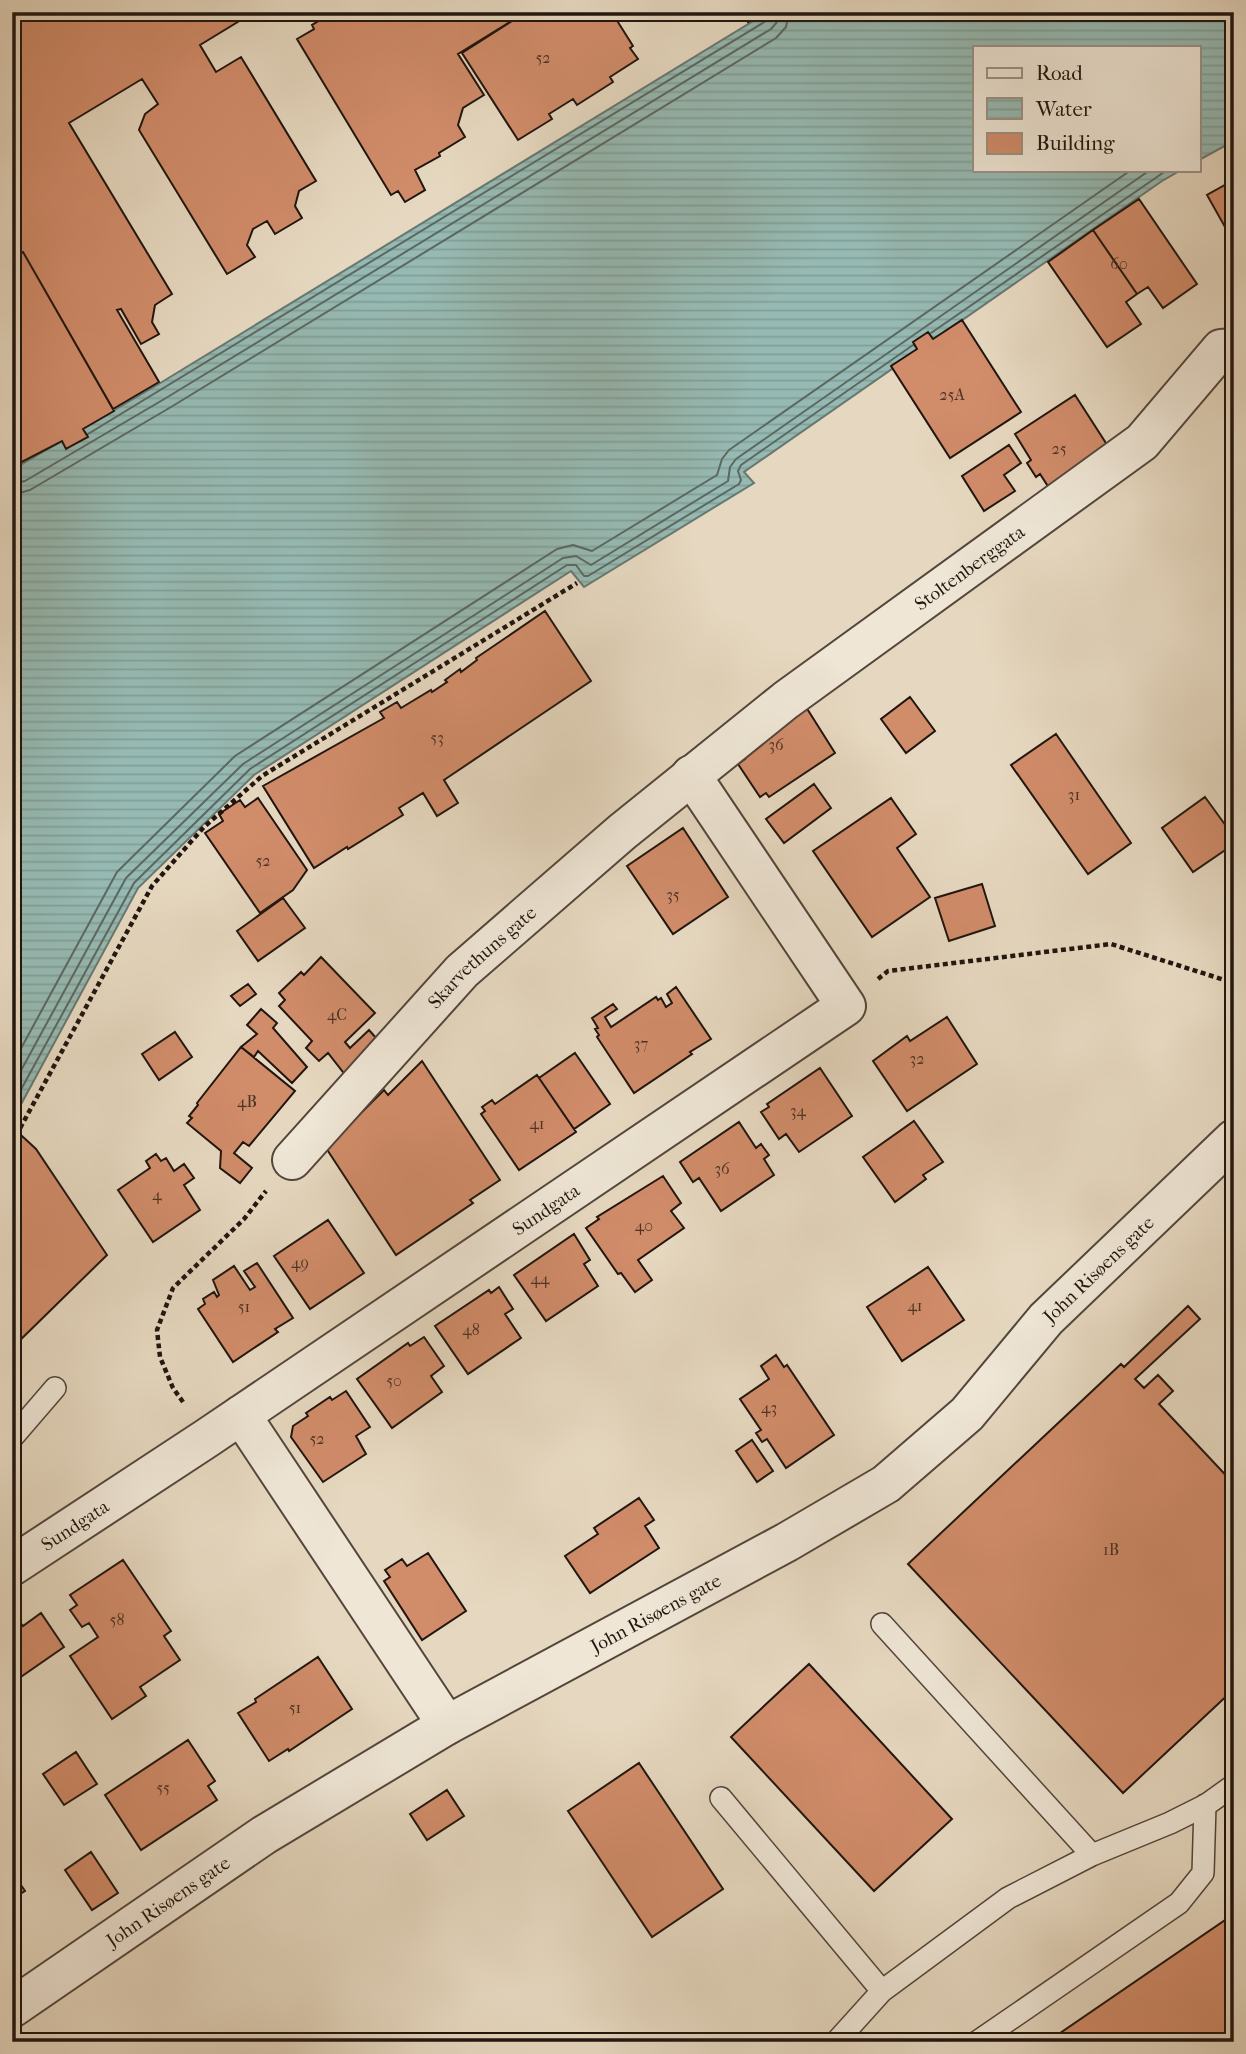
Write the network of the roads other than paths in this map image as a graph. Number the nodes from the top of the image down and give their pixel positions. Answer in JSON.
{"nodes":[{"id":1,"x":1234,"y":348,"type":"edge"},
{"id":2,"x":691,"y":775,"type":"junction"},
{"id":3,"x":1234,"y":1139,"type":"edge"},
{"id":4,"x":292,"y":1160,"type":"road end"},
{"id":5,"x":55,"y":1388,"type":"dead end"},
{"id":6,"x":241,"y":1415,"type":"junction"},
{"id":7,"x":12,"y":1438,"type":"edge"},
{"id":8,"x":12,"y":1566,"type":"edge"},
{"id":9,"x":882,"y":1624,"type":"dead end"},
{"id":10,"x":447,"y":1725,"type":"junction"},
{"id":11,"x":1234,"y":1785,"type":"edge"},
{"id":12,"x":721,"y":1798,"type":"dead end"},
{"id":13,"x":1205,"y":1805,"type":"junction"},
{"id":14,"x":1092,"y":1855,"type":"junction"},
{"id":15,"x":882,"y":1991,"type":"junction"},
{"id":16,"x":12,"y":2008,"type":"edge"},
{"id":17,"x":836,"y":2042,"type":"edge"},
{"id":18,"x":977,"y":2042,"type":"edge"}],
"edges":[{"from":1,"to":2,"type":"street","name":"Stoltenberggata"},
{"from":2,"to":4,"type":"street","name":"Skarvethuns gate"},
{"from":2,"to":6,"type":"street","name":"Sundgata"},
{"from":3,"to":10,"type":"street","name":"John Risøens gate"},
{"from":5,"to":7,"type":"lane"},
{"from":6,"to":8,"type":"street","name":"Sundgata"},
{"from":6,"to":10,"type":"street"},
{"from":9,"to":14,"type":"lane"},
{"from":10,"to":16,"type":"street","name":"John Risøens gate"},
{"from":11,"to":13,"type":"lane"},
{"from":12,"to":15,"type":"lane"},
{"from":13,"to":14,"type":"lane"},
{"from":13,"to":18,"type":"lane"},
{"from":14,"to":15,"type":"lane"},
{"from":15,"to":17,"type":"lane"}]}
